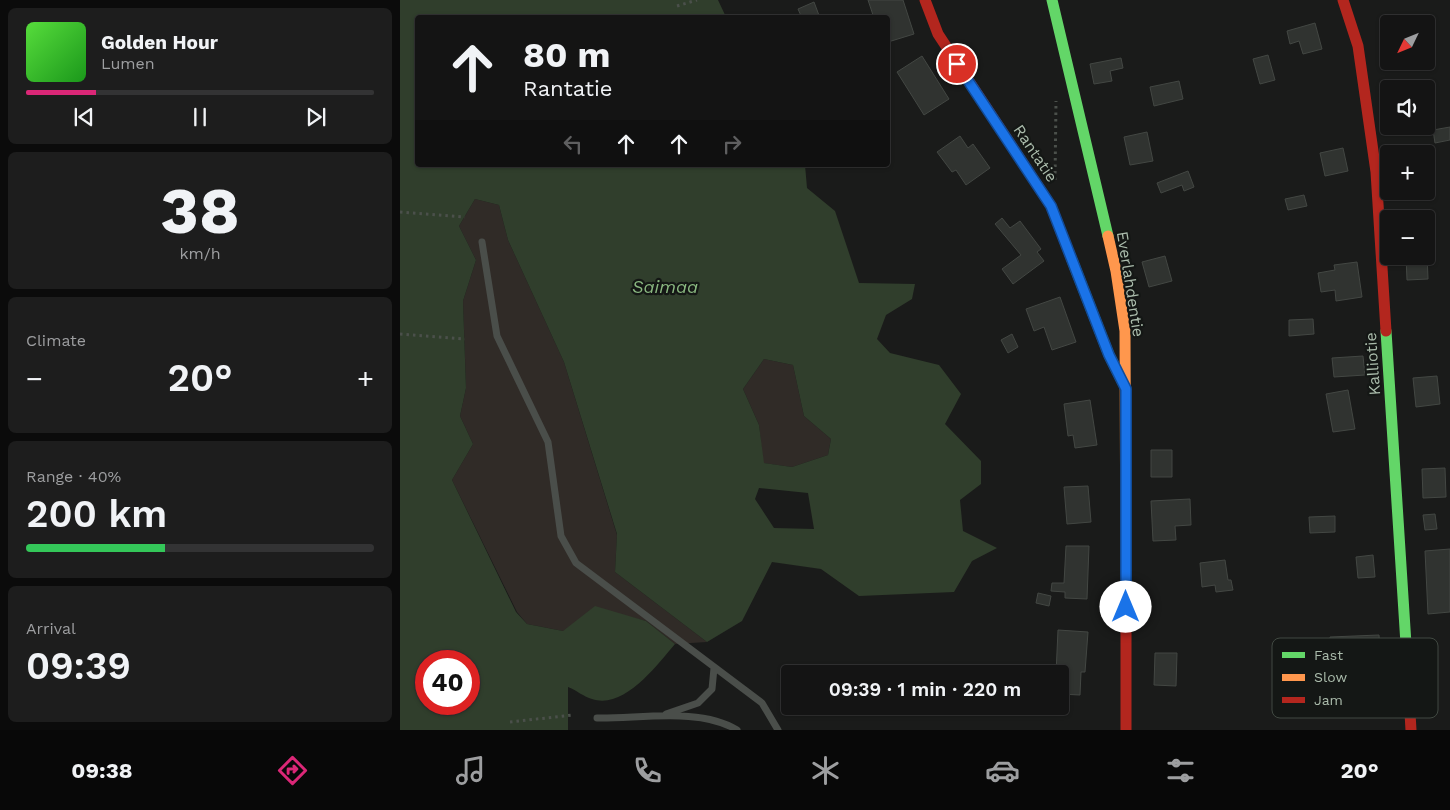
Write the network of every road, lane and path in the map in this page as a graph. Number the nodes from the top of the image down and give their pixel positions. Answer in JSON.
{"nodes":[{"id":1,"x":697,"y":0,"type":"edge"},
{"id":2,"x":925,"y":0,"type":"edge"},
{"id":3,"x":1052,"y":0,"type":"edge"},
{"id":4,"x":1343,"y":0,"type":"edge"},
{"id":5,"x":677,"y":6,"type":"dead end"},
{"id":6,"x":1056,"y":94,"type":"dead end"},
{"id":7,"x":1051,"y":206,"type":"junction"},
{"id":8,"x":400,"y":212,"type":"edge"},
{"id":9,"x":465,"y":217,"type":"dead end"},
{"id":10,"x":482,"y":242,"type":"dead end"},
{"id":11,"x":400,"y":334,"type":"edge"},
{"id":12,"x":465,"y":339,"type":"dead end"},
{"id":13,"x":1126,"y":389,"type":"junction"},
{"id":14,"x":1405,"y":638,"type":"edge"},
{"id":15,"x":714,"y":668,"type":"junction"},
{"id":16,"x":573,"y":715,"type":"dead end"},
{"id":17,"x":663,"y":715,"type":"junction"},
{"id":18,"x":597,"y":718,"type":"dead end"},
{"id":19,"x":510,"y":722,"type":"dead end"},
{"id":20,"x":737,"y":730,"type":"edge"},
{"id":21,"x":778,"y":730,"type":"edge"},
{"id":22,"x":1126,"y":730,"type":"edge"}],
"edges":[{"from":1,"to":5,"type":"path"},
{"from":2,"to":7,"type":"street","name":"Rantatie"},
{"from":3,"to":13,"type":"street","name":"Everlahdentie"},
{"from":4,"to":14,"type":"street","name":"Kalliotie"},
{"from":6,"to":7,"type":"path"},
{"from":7,"to":13,"type":"street","name":"Rantatie"},
{"from":8,"to":9,"type":"path"},
{"from":10,"to":15,"type":"lane"},
{"from":11,"to":12,"type":"path"},
{"from":13,"to":22,"type":"street","name":"Everlahdentie"},
{"from":15,"to":17,"type":"lane"},
{"from":15,"to":21,"type":"lane"},
{"from":16,"to":19,"type":"path"},
{"from":17,"to":18,"type":"lane"},
{"from":17,"to":20,"type":"lane"}]}
